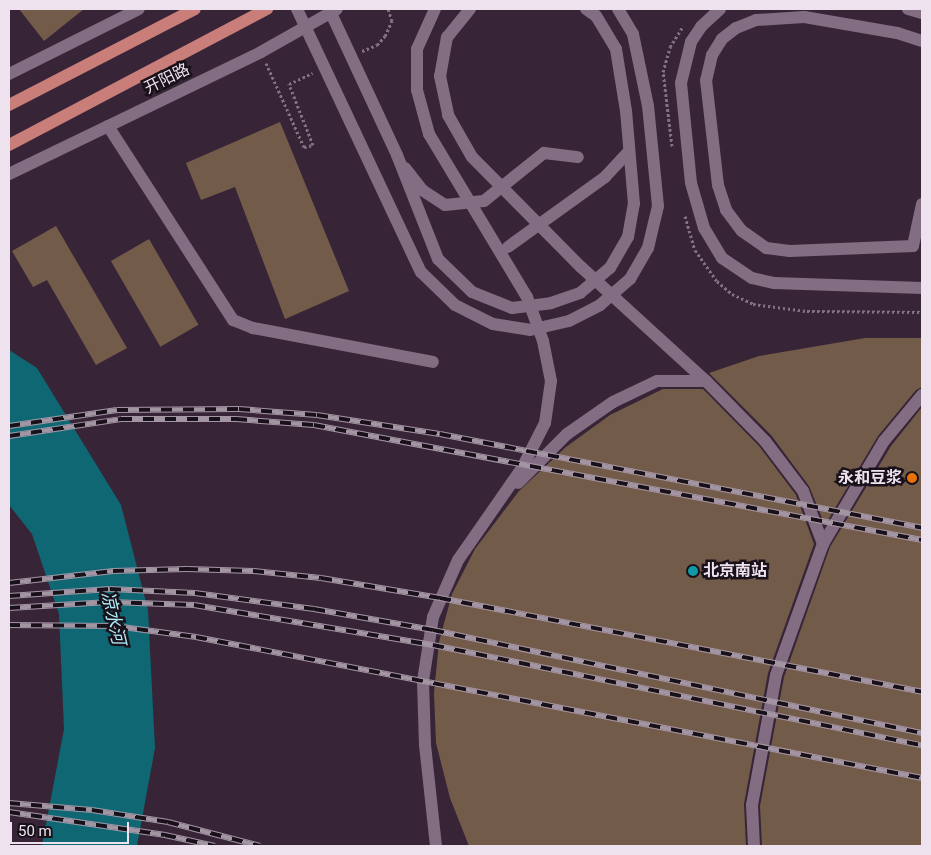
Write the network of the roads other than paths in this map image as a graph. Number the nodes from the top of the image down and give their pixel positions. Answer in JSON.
{"nodes":[{"id":1,"x":139,"y":9,"type":"edge"},
{"id":2,"x":195,"y":9,"type":"edge"},
{"id":3,"x":267,"y":9,"type":"edge"},
{"id":4,"x":297,"y":9,"type":"edge"},
{"id":5,"x":435,"y":9,"type":"edge"},
{"id":6,"x":470,"y":9,"type":"edge"},
{"id":7,"x":586,"y":9,"type":"edge"},
{"id":8,"x":618,"y":9,"type":"edge"},
{"id":9,"x":720,"y":9,"type":"edge"},
{"id":10,"x":908,"y":9,"type":"edge"},
{"id":11,"x":333,"y":10,"type":"edge"},
{"id":12,"x":922,"y":13,"type":"edge"},
{"id":13,"x":305,"y":27,"type":"junction"},
{"id":14,"x":922,"y":41,"type":"edge"},
{"id":15,"x":9,"y":74,"type":"edge"},
{"id":16,"x":9,"y":105,"type":"edge"},
{"id":17,"x":108,"y":126,"type":"junction"},
{"id":18,"x":9,"y":145,"type":"edge"},
{"id":19,"x":629,"y":151,"type":"junction"},
{"id":20,"x":396,"y":156,"type":"junction"},
{"id":21,"x":578,"y":157,"type":"dead end"},
{"id":22,"x":9,"y":174,"type":"edge"},
{"id":23,"x":922,"y":204,"type":"edge"},
{"id":24,"x":508,"y":247,"type":"dead end"},
{"id":25,"x":922,"y":288,"type":"edge"},
{"id":26,"x":433,"y":362,"type":"dead end"},
{"id":27,"x":706,"y":381,"type":"junction"},
{"id":28,"x":922,"y":395,"type":"edge"},
{"id":29,"x":495,"y":507,"type":"junction"},
{"id":30,"x":822,"y":544,"type":"junction"},
{"id":31,"x":433,"y":822,"type":"junction"},
{"id":32,"x":436,"y":846,"type":"edge"},
{"id":33,"x":444,"y":846,"type":"edge"},
{"id":34,"x":754,"y":846,"type":"edge"}],
"edges":[{"from":1,"to":15,"type":"street"},
{"from":2,"to":16,"type":"main road"},
{"from":3,"to":18,"type":"main road","name":"开阳路"},
{"from":4,"to":13,"type":"street"},
{"from":5,"to":29,"type":"street"},
{"from":6,"to":27,"type":"street"},
{"from":7,"to":19,"type":"street"},
{"from":8,"to":13,"type":"street"},
{"from":9,"to":25,"type":"street"},
{"from":10,"to":12,"type":"street"},
{"from":11,"to":13,"type":"street","name":"开阳路"},
{"from":11,"to":20,"type":"street"},
{"from":13,"to":17,"type":"street","name":"开阳路"},
{"from":14,"to":23,"type":"street"},
{"from":17,"to":22,"type":"street","name":"开阳路"},
{"from":17,"to":26,"type":"street"},
{"from":19,"to":20,"type":"street"},
{"from":19,"to":24,"type":"street"},
{"from":20,"to":21,"type":"street"},
{"from":27,"to":29,"type":"street"},
{"from":27,"to":30,"type":"street"},
{"from":28,"to":30,"type":"street"},
{"from":29,"to":31,"type":"street"},
{"from":30,"to":34,"type":"street"},
{"from":31,"to":32,"type":"street"},
{"from":31,"to":33,"type":"street"}]}
